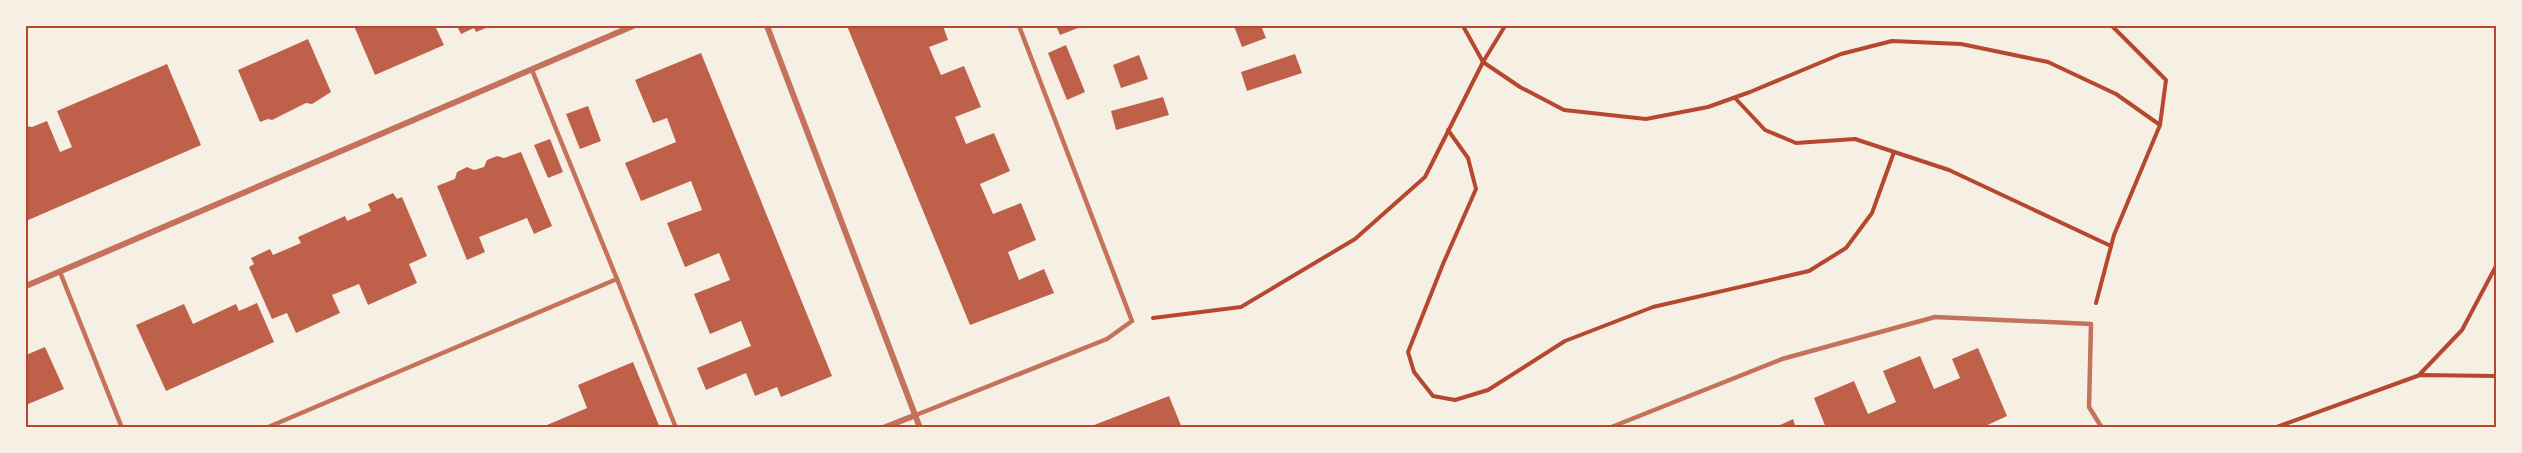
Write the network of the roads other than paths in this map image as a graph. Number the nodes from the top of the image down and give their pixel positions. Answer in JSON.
{"nodes":[{"id":1,"x":633,"y":26,"type":"edge"},
{"id":2,"x":767,"y":26,"type":"edge"},
{"id":3,"x":1019,"y":26,"type":"edge"},
{"id":4,"x":532,"y":70,"type":"junction"},
{"id":5,"x":60,"y":272,"type":"junction"},
{"id":6,"x":617,"y":279,"type":"junction"},
{"id":7,"x":26,"y":286,"type":"edge"},
{"id":8,"x":915,"y":415,"type":"junction"},
{"id":9,"x":122,"y":428,"type":"edge"},
{"id":10,"x":266,"y":428,"type":"edge"},
{"id":11,"x":676,"y":428,"type":"edge"},
{"id":12,"x":883,"y":428,"type":"edge"},
{"id":13,"x":921,"y":428,"type":"edge"},
{"id":14,"x":1609,"y":428,"type":"edge"},
{"id":15,"x":2102,"y":428,"type":"edge"}],
"edges":[{"from":1,"to":4,"type":"street"},
{"from":2,"to":8,"type":"street"},
{"from":3,"to":8,"type":"lane"},
{"from":4,"to":5,"type":"street"},
{"from":4,"to":6,"type":"lane"},
{"from":5,"to":7,"type":"street"},
{"from":5,"to":9,"type":"lane"},
{"from":6,"to":10,"type":"lane"},
{"from":6,"to":11,"type":"lane"},
{"from":8,"to":12,"type":"street"},
{"from":8,"to":13,"type":"street"},
{"from":14,"to":15,"type":"lane"}]}
